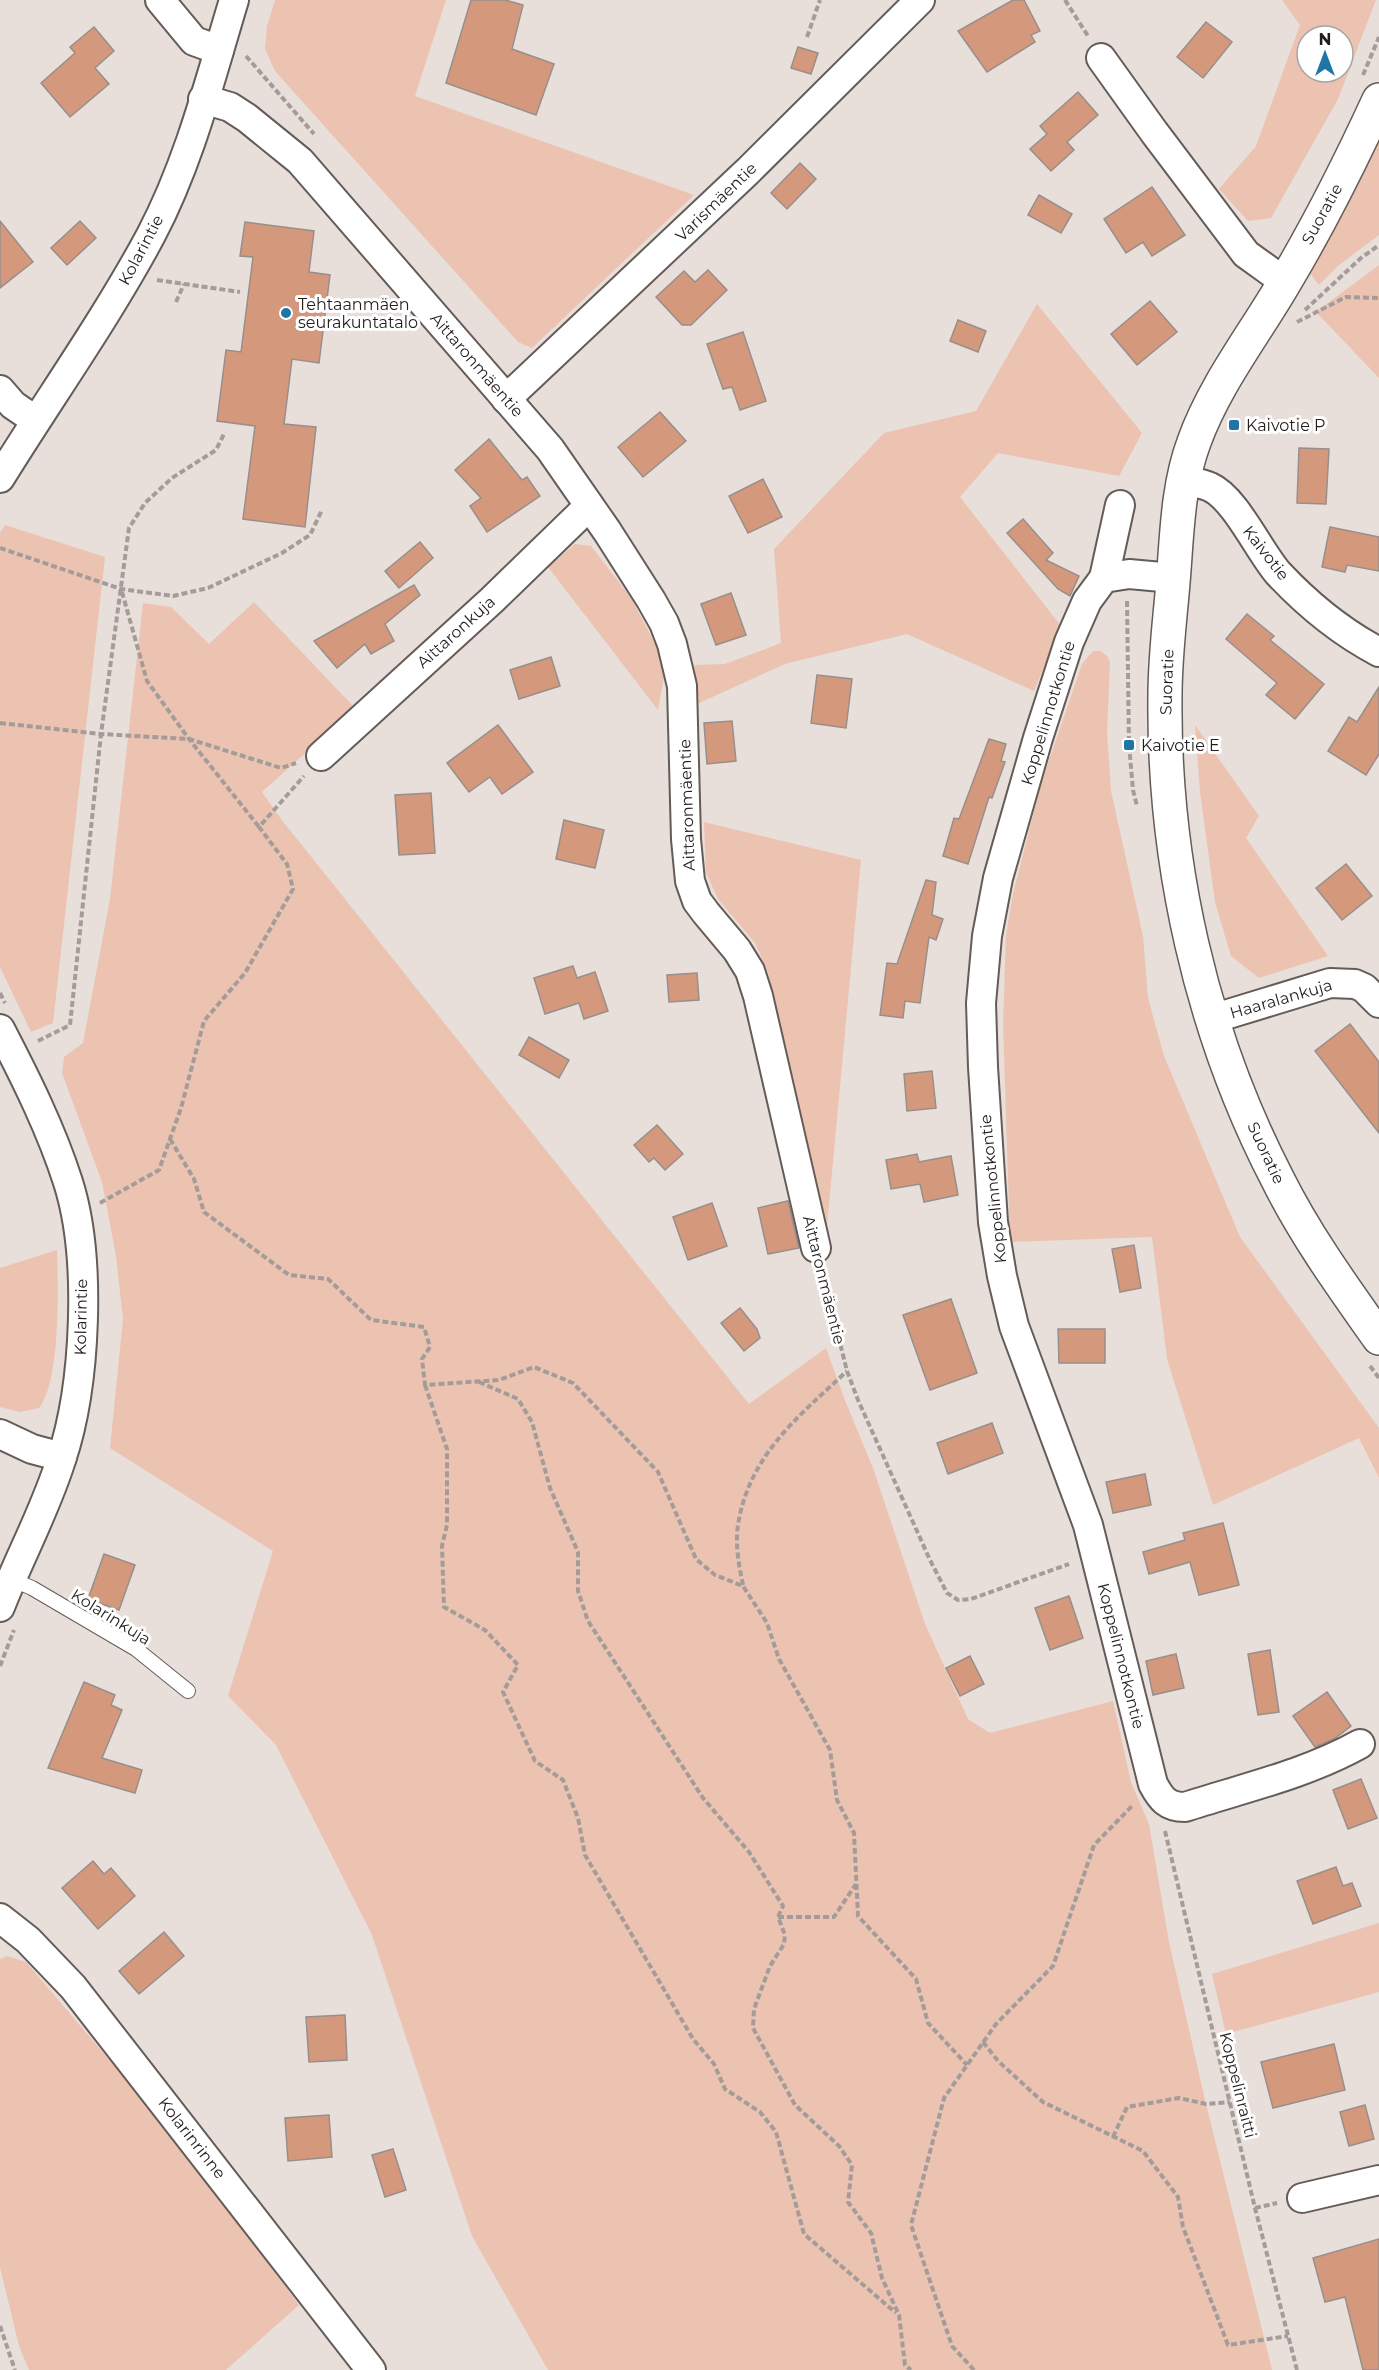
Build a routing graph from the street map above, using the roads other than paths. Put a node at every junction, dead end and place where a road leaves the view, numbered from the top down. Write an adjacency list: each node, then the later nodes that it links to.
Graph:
1 (160, 0): 4 (street)
2 (234, 0): 4 (street, Kolarintie)
3 (920, 0): 10 (street, Varismäentie)
4 (219, 50): 6 (street, Kolarintie)
5 (1101, 58): 8 (street)
6 (203, 99): 10 (street, Aittaronmäentie); 11 (street, Kolarintie)
7 (1379, 100): 8 (street, Suoratie)
8 (1285, 282): 13 (street, Suoratie)
9 (0, 390): 11 (street)
10 (506, 399): 15 (street, Aittaronmäentie)
11 (35, 420): 12 (street, Kolarintie)
12 (0, 478)
13 (1183, 480): 17 (street, Suoratie); 18 (street, Kaivotie)
14 (1120, 505): 16 (street)
15 (589, 506): 19 (street, Aittaronkuja); 23 (street, Aittaronmäentie)
16 (1104, 578): 17 (street); 30 (street, Koppelinnotkontie)
17 (1173, 578): 21 (street, Suoratie)
18 (1379, 652)
19 (321, 756)
20 (1379, 1003): 21 (street, Haaralankuja)
21 (1212, 1019): 24 (street, Suoratie)
22 (0, 1029): 26 (street, Kolarintie)
23 (816, 1248)
24 (1379, 1338)
25 (0, 1434): 26 (street)
26 (62, 1457): 27 (street, Kolarintie)
27 (11, 1579): 28 (street, Kolarintie); 29 (lane, Kolarinkuja)
28 (0, 1607)
29 (188, 1691)
30 (1360, 1744)
31 (0, 1918): 34 (street, Kolarinrinne)
32 (1379, 2180): 33 (street)
33 (1302, 2198)
34 (372, 2370)

